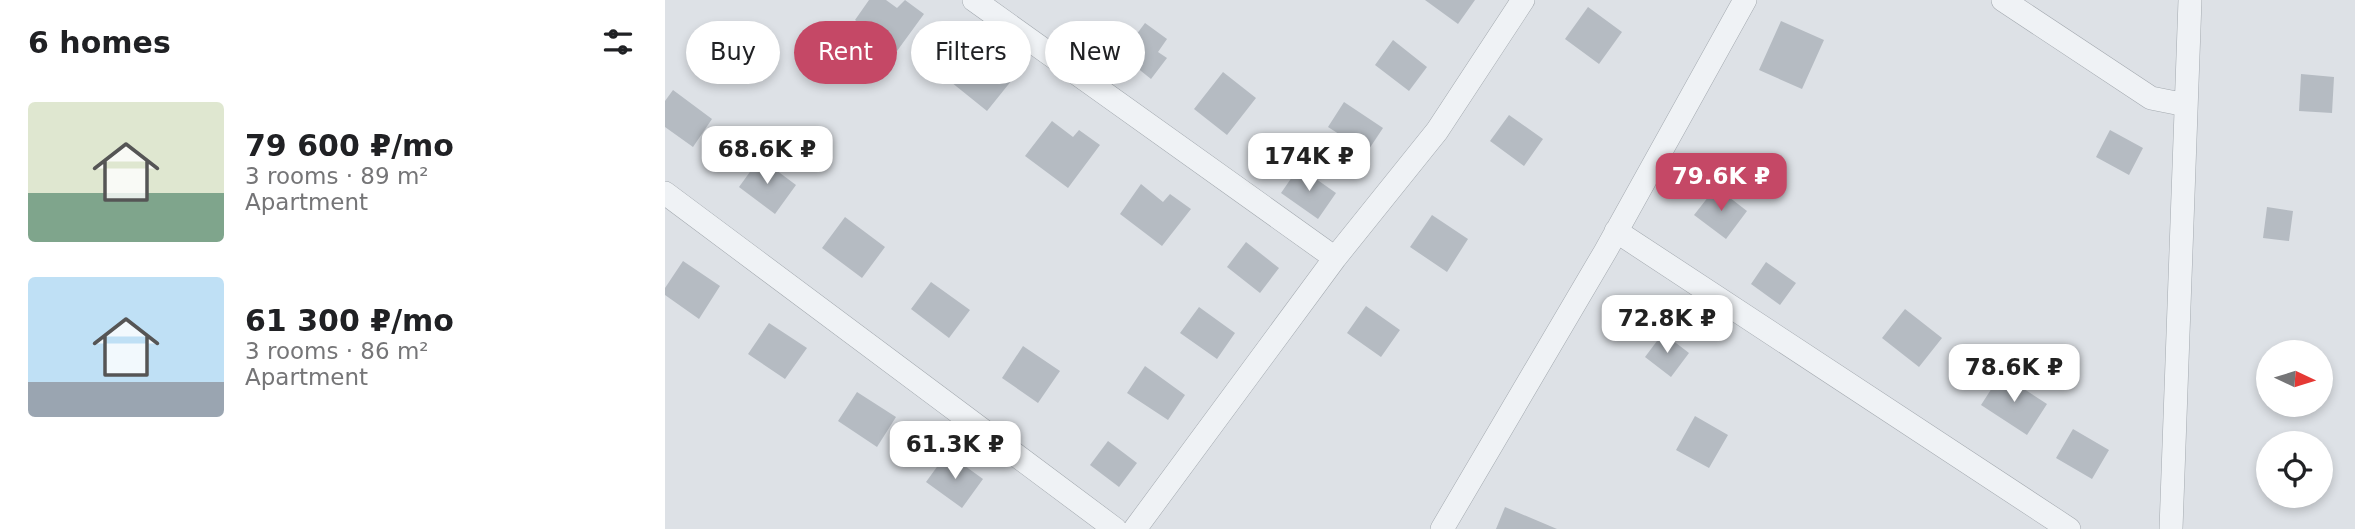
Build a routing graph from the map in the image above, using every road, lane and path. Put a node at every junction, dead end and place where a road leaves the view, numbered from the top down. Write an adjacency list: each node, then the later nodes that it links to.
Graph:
1 (974, 0): 9 (street)
2 (1523, 0): 9 (street)
3 (1745, 0): 8 (street)
4 (2003, 0): 6 (street)
5 (2190, 0): 6 (street)
6 (2186, 104): 14 (street)
7 (665, 192): 10 (street)
8 (1616, 231): 12 (street); 13 (street)
9 (1335, 258): 11 (street)
10 (1115, 529)
11 (1135, 529)
12 (1442, 529)
13 (2069, 529)
14 (2171, 529)

